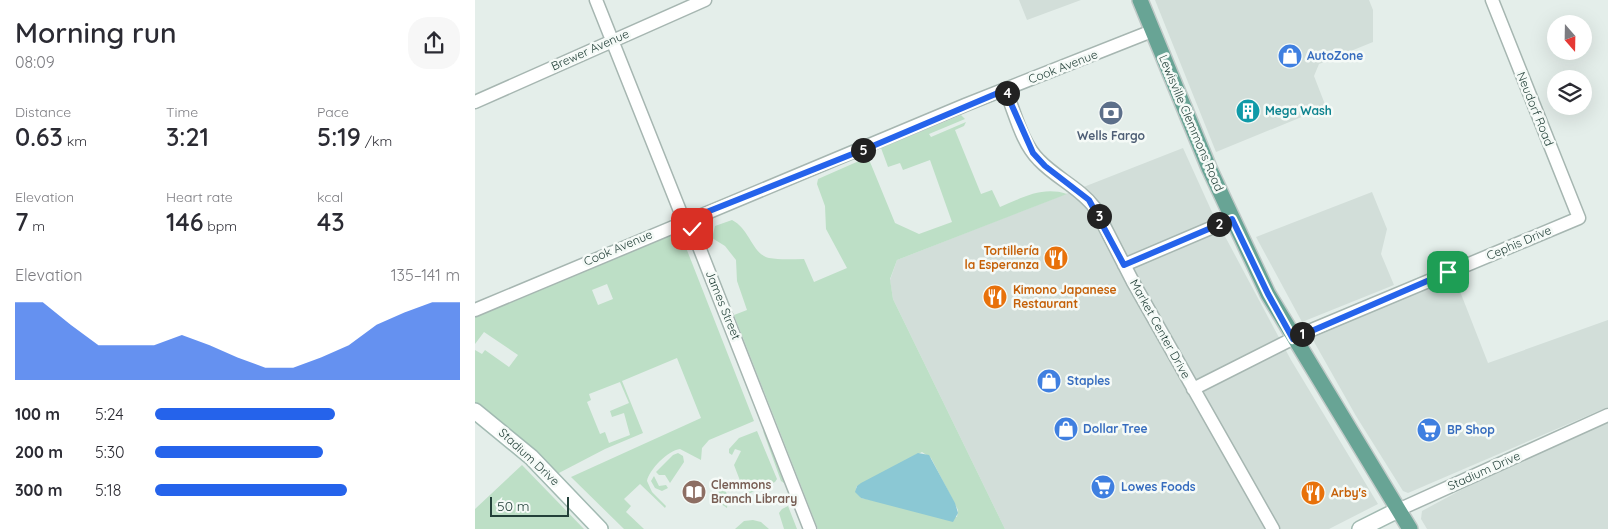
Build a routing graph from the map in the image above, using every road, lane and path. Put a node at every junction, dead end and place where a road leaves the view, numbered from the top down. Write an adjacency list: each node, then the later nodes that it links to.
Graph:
1 (596, 0): 6 (street, James Street)
2 (705, 0): 6 (street, Brewer Avenue)
3 (1140, 0): 5 (main road, Lewisville Clemmons Road)
4 (1492, 0): 9 (street, Neudorf Road)
5 (1152, 31): 7 (street, Cook Avenue); 10 (main road, Lewisville Clemmons Road)
6 (613, 40): 8 (street, Brewer Avenue); 11 (street, James Street)
7 (1005, 90): 11 (street, Cook Avenue); 12 (street, Market Center Drive)
8 (475, 102)
9 (1579, 218): 14 (street, Cephis Drive)
10 (1232, 219): 12 (street); 14 (main road, Lewisville Clemmons Road)
11 (684, 221): 13 (street, Cook Avenue); 20 (street, James Street)
12 (1124, 265): 15 (street, Market Center Drive)
13 (475, 310)
14 (1293, 339): 15 (street, Cephis Drive); 18 (main road, Lewisville Clemmons Road)
15 (1193, 389): 21 (street, Market Center Drive)
16 (475, 411): 19 (street, Stadium Drive)
17 (1608, 415): 18 (street, Stadium Drive)
18 (1398, 510): 22 (street, Stadium Drive); 23 (main road, Lewisville Clemmons Road)
19 (600, 529)
20 (810, 529)
21 (1273, 529)
22 (1359, 529)
23 (1410, 529)

